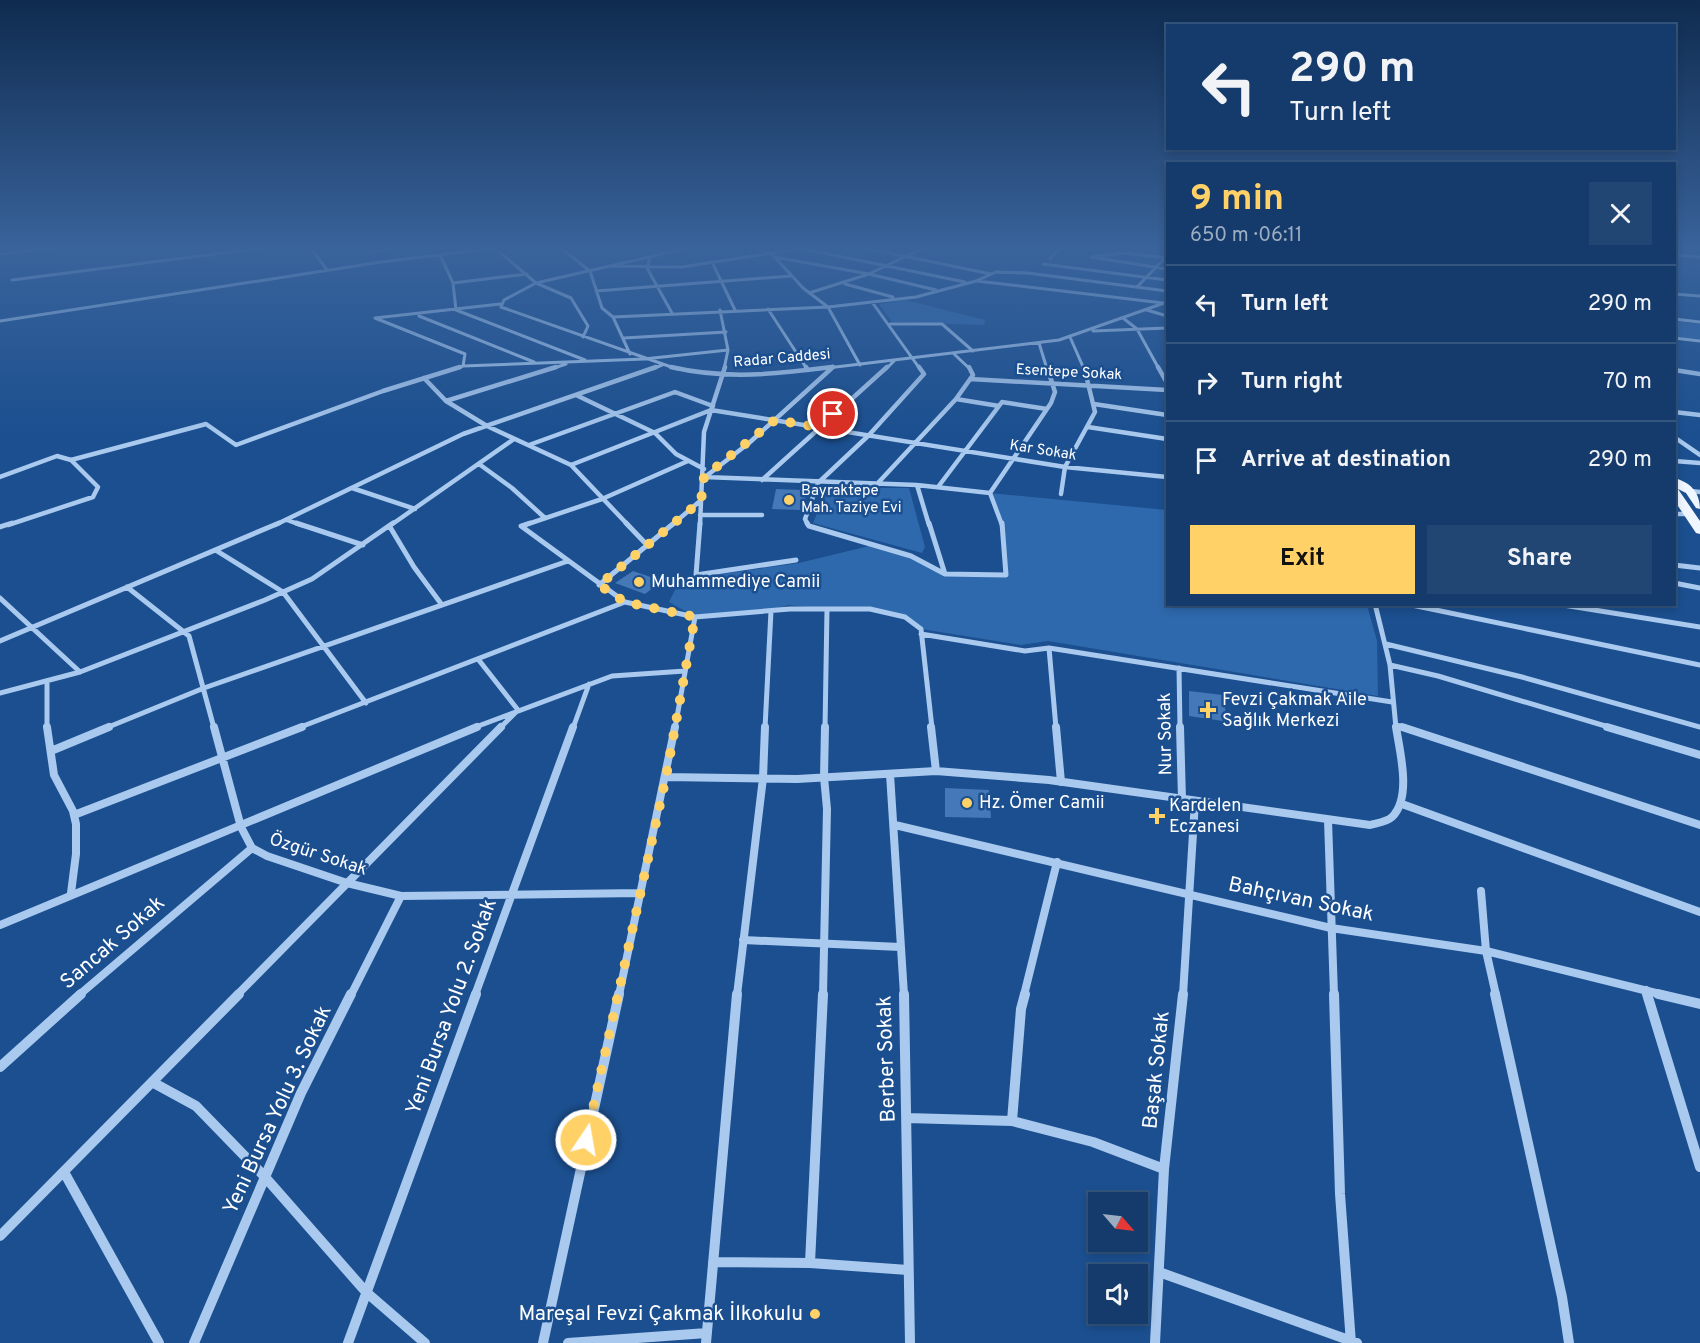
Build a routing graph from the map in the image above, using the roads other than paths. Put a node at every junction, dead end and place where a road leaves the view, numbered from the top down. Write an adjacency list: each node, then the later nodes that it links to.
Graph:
1 (720, 310): 26 (street)
2 (66, 311): 20 (street)
3 (449, 311): 15 (street)
4 (458, 311): 40 (street)
5 (509, 311): 27 (street, Radar Caddesi)
6 (579, 311): 27 (street)
7 (605, 311): 17 (street)
8 (709, 311): 14 (street)
9 (769, 311): 49 (street)
10 (830, 311): 46 (street)
11 (879, 311): 22 (street)
12 (1144, 311): 18 (street, Radar Caddesi)
13 (1148, 311): 16 (street)
14 (672, 313): 17 (street)
15 (415, 314): 42 (street); 47 (street)
16 (1166, 316)
17 (613, 317): 29 (street)
18 (1123, 318): 24 (street); 25 (street, Radar Caddesi)
19 (1676, 319): 21 (street)
20 (0, 321)
21 (1700, 322)
22 (890, 324): 34 (street); 38 (street)
23 (1166, 328): 24 (street)
24 (1137, 329): 25 (street); 43 (street)
25 (1087, 331): 28 (street, Radar Caddesi)
26 (726, 332): 29 (street); 33 (street)
27 (582, 337): 36 (street, Radar Caddesi)
28 (1070, 337): 32 (street, Radar Caddesi); 57 (street)
29 (624, 338): 36 (street)
30 (1676, 338): 31 (street)
31 (1700, 341)
32 (1039, 344): 34 (street, Radar Caddesi); 56 (street)
33 (728, 350): 37 (street); 52 (street)
34 (973, 351): 35 (street, Radar Caddesi)
35 (953, 353): 38 (street, Radar Caddesi); 54 (street)
36 (630, 354): 37 (street, Radar Caddesi)
37 (644, 359): 40 (street); 45 (street, Radar Caddesi)
38 (913, 359): 39 (street, Radar Caddesi); 75 (street)
39 (895, 360): 46 (street, Radar Caddesi); 72 (street)
40 (589, 361): 41 (street)
41 (575, 362): 42 (street); 61 (street)
42 (537, 363): 47 (street)
43 (1157, 363): 44 (street); 55 (street)
44 (1166, 363)
45 (662, 365): 52 (street, Radar Caddesi); 59 (street)
46 (860, 365): 48 (street, Radar Caddesi)
47 (463, 366): 53 (street)
48 (833, 367): 49 (street, Radar Caddesi); 70 (street)
49 (808, 370): 52 (street, Radar Caddesi)
50 (1676, 370): 51 (street)
51 (1700, 374)
52 (723, 376): 64 (street)
53 (424, 378): 61 (street); 84 (street)
54 (970, 379): 56 (street, Esentepe Sokak); 60 (street)
55 (1166, 381)
56 (1052, 385): 57 (street, Esentepe Sokak); 65 (street)
57 (1090, 386): 58 (street, Esentepe Sokak); 62 (street)
58 (1166, 390)
59 (576, 395): 67 (street); 71 (street)
60 (956, 399): 63 (street); 79 (street)
61 (446, 401): 71 (street)
62 (1094, 404): 68 (street); 73 (street)
63 (999, 406): 65 (street); 81 (street)
64 (712, 408): 67 (street, Kar Sokak); 70 (street, Kar Sokak); 74 (street); 91 (street)
65 (1047, 409): 83 (street)
66 (1676, 412): 69 (street)
67 (616, 414): 74 (street); 80 (street, Kar Sokak)
68 (1166, 415)
69 (1700, 415)
70 (775, 420): 72 (street, Kar Sokak); 93 (street)
71 (487, 426): 77 (street); 100 (street)
72 (818, 427): 75 (street, Kar Sokak); 95 (street)
73 (1088, 427): 78 (street); 90 (street)
74 (655, 433): 85 (street); 89 (street)
75 (869, 435): 79 (street, Kar Sokak); 96 (street)
76 (1676, 437): 82 (street)
77 (514, 439): 80 (street); 88 (street)
78 (1166, 439)
79 (916, 442): 81 (street, Kar Sokak); 97 (street)
80 (529, 445): 89 (street)
81 (964, 450): 83 (street, Kar Sokak); 99 (street)
82 (1700, 455)
83 (1014, 458): 90 (street, Kar Sokak); 101 (street)
84 (71, 460): 92 (street); 113 (street)
85 (688, 461): 91 (street); 104 (street)
86 (1676, 461): 87 (street)
87 (1700, 463)
88 (479, 464): 106 (street); 111 (street)
89 (571, 465): 104 (street)
90 (1065, 467): 94 (street, Kar Sokak); 103 (street)
91 (704, 469): 93 (street)
92 (0, 477)
93 (704, 477): 95 (street); 105 (street)
94 (1166, 477)
95 (762, 480): 96 (street)
96 (818, 483): 97 (street); 123 (street)
97 (877, 484): 98 (street)
98 (917, 485): 99 (street); 123 (street)
99 (938, 487): 101 (street)
100 (352, 488): 106 (street); 112 (street)
101 (990, 493): 123 (street)
102 (1683, 493): 107 (main road)
103 (1061, 494)
104 (602, 498): 111 (street); 117 (street)
105 (701, 501): 108 (street); 117 (street)
106 (415, 509): 114 (street)
107 (1696, 509): 109 (street); 115 (main road)
108 (700, 514): 110 (street); 119 (street)
109 (1676, 514)
110 (762, 515)
111 (544, 518): 120 (street)
112 (286, 520): 116 (street); 118 (street)
113 (0, 527)
114 (390, 527): 116 (street); 131 (street)
115 (1700, 530)
116 (363, 545): 128 (street)
117 (648, 546): 125 (street)
118 (217, 551): 126 (street); 128 (street)
119 (796, 560)
120 (568, 561): 125 (street); 131 (street)
121 (1676, 565): 122 (street)
122 (1700, 568)
123 (945, 574)
124 (1676, 583): 127 (street)
125 (599, 585): 130 (street)
126 (128, 588): 138 (street); 140 (street)
127 (1700, 588)
128 (283, 592): 140 (street); 144 (street)
129 (0, 598): 138 (street)
130 (625, 602): 137 (street); 146 (street)
131 (442, 605): 144 (street)
132 (1376, 606): 143 (street)
133 (1417, 606): 148 (street)
134 (1569, 606): 139 (street)
135 (827, 609): 136 (street); 141 (street); 167 (street)
136 (771, 611): 137 (street); 168 (street)
137 (695, 617): 150 (street)
138 (32, 627): 142 (street); 151 (street)
139 (1700, 627)
140 (184, 630): 151 (street); 154 (street, Özgür Sokak)
141 (921, 634): 145 (street); 164 (street)
142 (0, 641)
143 (1386, 644): 147 (street); 160 (street)
144 (326, 645): 154 (street); 157 (street)
145 (1049, 648): 149 (street); 169 (street)
146 (478, 659): 157 (street); 158 (street)
147 (1390, 665): 156 (street); 162 (street)
148 (1700, 665)
149 (1179, 668): 156 (street); 170 (street, Nur Sokak)
150 (685, 671): 153 (street); 166 (street)
151 (80, 672): 152 (street)
152 (47, 681): 155 (street); 161 (street)
153 (589, 684): 158 (street); 185 (street, Yeni Bursa Yolu 2. Sokak)
154 (204, 688): 161 (street); 163 (street, Özgür Sokak)
155 (0, 693)
156 (1392, 702): 159 (street)
157 (366, 703): 163 (street)
158 (518, 710): 177 (street); 180 (street)
159 (1396, 724): 172 (street); 176 (street)
160 (1700, 727)
161 (51, 751): 173 (street)
162 (1700, 755)
163 (224, 757): 173 (street); 177 (street, Özgür Sokak)
164 (936, 771): 165 (street); 169 (street)
165 (890, 774): 167 (street); 175 (street, Berber Sokak)
166 (666, 777): 168 (street); 183 (street)
167 (824, 777): 168 (street); 191 (street)
168 (763, 778): 190 (street)
169 (1061, 782): 170 (street)
170 (1182, 799): 171 (street)
171 (1195, 801): 174 (street); 184 (street, Başak Sokak)
172 (1402, 804): 174 (street); 187 (street)
173 (74, 815): 182 (street)
174 (1328, 820): 189 (street)
175 (896, 825): 179 (street, Bahçıvan Sokak); 192 (street, Berber Sokak)
176 (1700, 825)
177 (241, 827): 178 (street, Özgür Sokak); 182 (street)
178 (252, 848): 180 (street, Özgür Sokak); 196 (street, Sancak Sokak)
179 (1057, 862): 184 (street, Bahçıvan Sokak); 199 (street)
180 (347, 883): 186 (street, Özgür Sokak); 197 (street)
181 (1481, 891): 193 (street)
182 (71, 893): 188 (street)
183 (640, 893): 185 (street, Özgür Sokak); 216 (street)
184 (1187, 893): 189 (street, Bahçıvan Sokak); 201 (street, Başak Sokak)
185 (513, 894): 186 (street, Özgür Sokak); 209 (street, Yeni Bursa Yolu 2. Sokak)
186 (401, 896): 203 (street, Yeni Bursa Yolu 3. Sokak)
187 (1700, 912)
188 (0, 925)
189 (1331, 928): 193 (street, Bahçıvan Sokak); 211 (street)
190 (743, 940): 191 (street); 205 (street)
191 (826, 942): 192 (street); 206 (street)
192 (900, 947): 198 (street, Berber Sokak)
193 (1486, 951): 194 (street, Bahçıvan Sokak); 220 (street)
194 (1646, 990): 195 (street, Bahçıvan Sokak); 200 (street)
195 (1700, 1004)
196 (0, 1067)
197 (152, 1082): 202 (street); 203 (street)
198 (907, 1118): 199 (street); 207 (street, Berber Sokak)
199 (1012, 1121): 201 (street)
200 (1700, 1167)
201 (1164, 1169): 208 (street, Başak Sokak)
202 (64, 1172): 204 (street); 212 (street)
203 (265, 1177): 209 (street); 213 (street, Yeni Bursa Yolu 3. Sokak)
204 (0, 1236)
205 (713, 1262): 206 (street); 210 (street)
206 (810, 1263): 207 (street)
207 (908, 1270): 218 (street, Berber Sokak)
208 (1159, 1272): 211 (street); 219 (street, Başak Sokak)
209 (366, 1292): 214 (street, Yeni Bursa Yolu 2. Sokak); 215 (street)
210 (706, 1338): 217 (street)
211 (1353, 1342)
212 (159, 1343)
213 (194, 1343)
214 (348, 1343)
215 (425, 1343)
216 (543, 1343)
217 (568, 1343)
218 (910, 1343)
219 (1155, 1343)
220 (1569, 1343)

